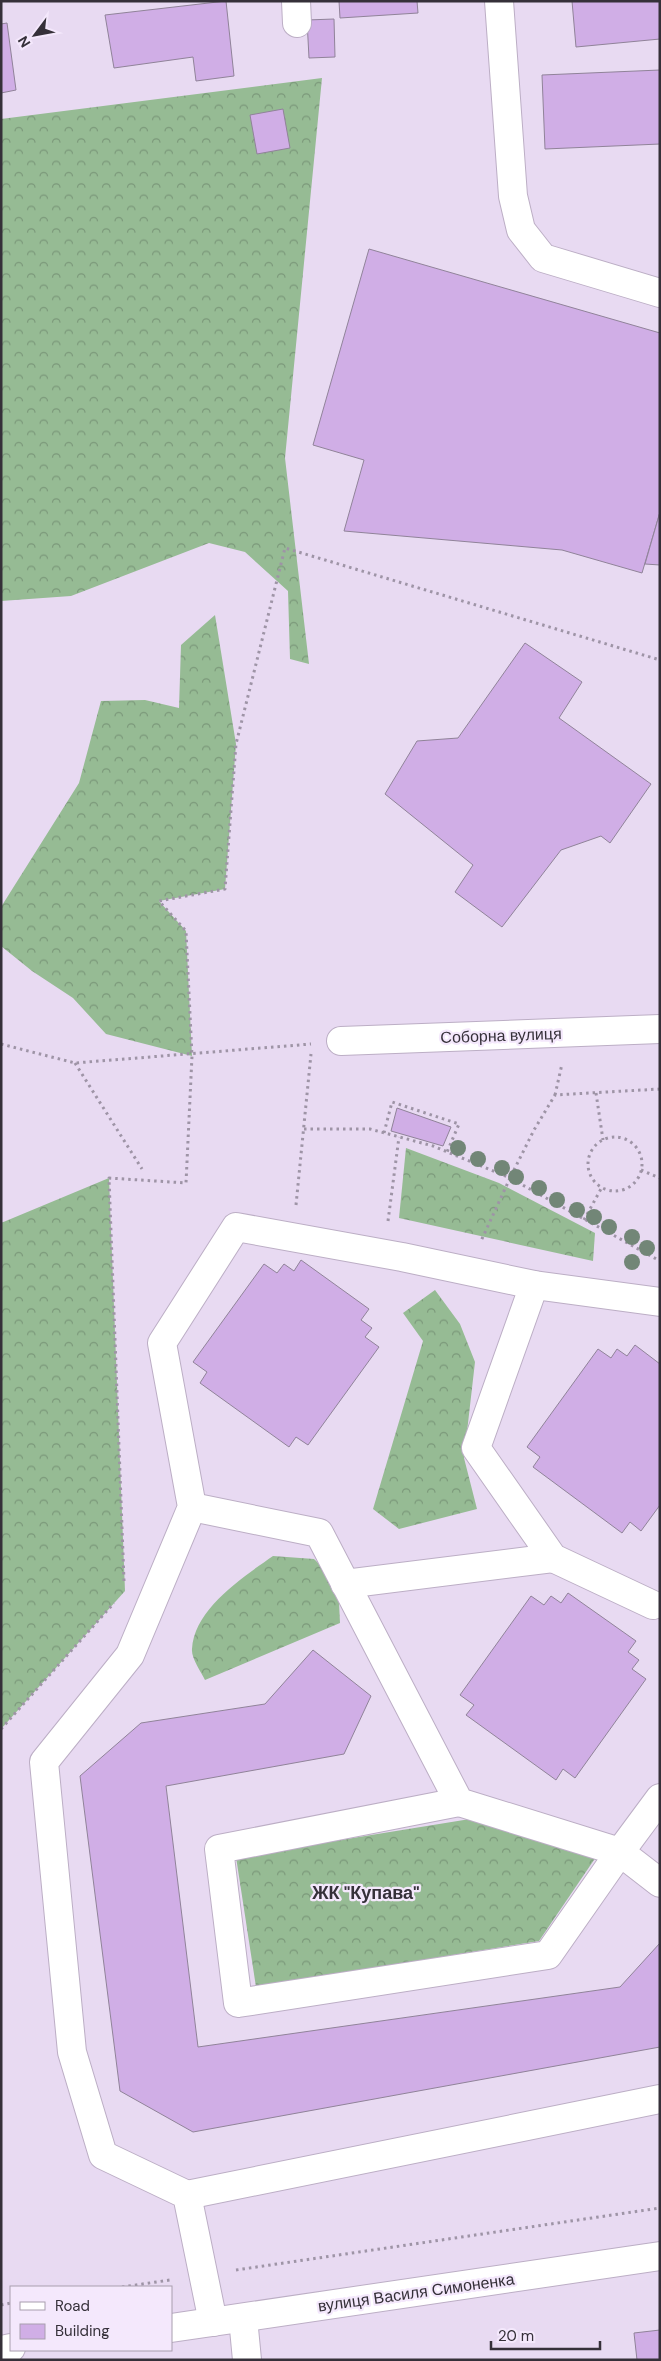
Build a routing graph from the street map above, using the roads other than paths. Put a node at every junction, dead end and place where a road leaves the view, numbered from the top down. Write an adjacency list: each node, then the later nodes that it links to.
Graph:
1 (499, 1): 2 (street)
2 (660, 293)
3 (660, 1028): 4 (street, Соборна вулиця)
4 (341, 1041)
5 (534, 1285): 6 (street); 7 (street); 8 (street)
6 (660, 1302)
7 (192, 1507): 9 (street); 16 (street)
8 (553, 1558): 9 (street); 10 (street)
9 (345, 1584): 12 (street)
10 (657, 1608)
11 (660, 1798): 13 (street)
12 (459, 1802): 13 (street); 13 (street)
13 (620, 1852): 14 (street)
14 (660, 1883)
15 (660, 2099): 16 (street)
16 (187, 2195): 19 (street)
17 (660, 2256): 18 (street, вулиця Василя Симоненка)
18 (243, 2318): 19 (street, вулиця Василя Симоненка); 21 (street)
19 (213, 2322): 20 (street, вулиця Василя Симоненка)
20 (172, 2328)
21 (247, 2360)

